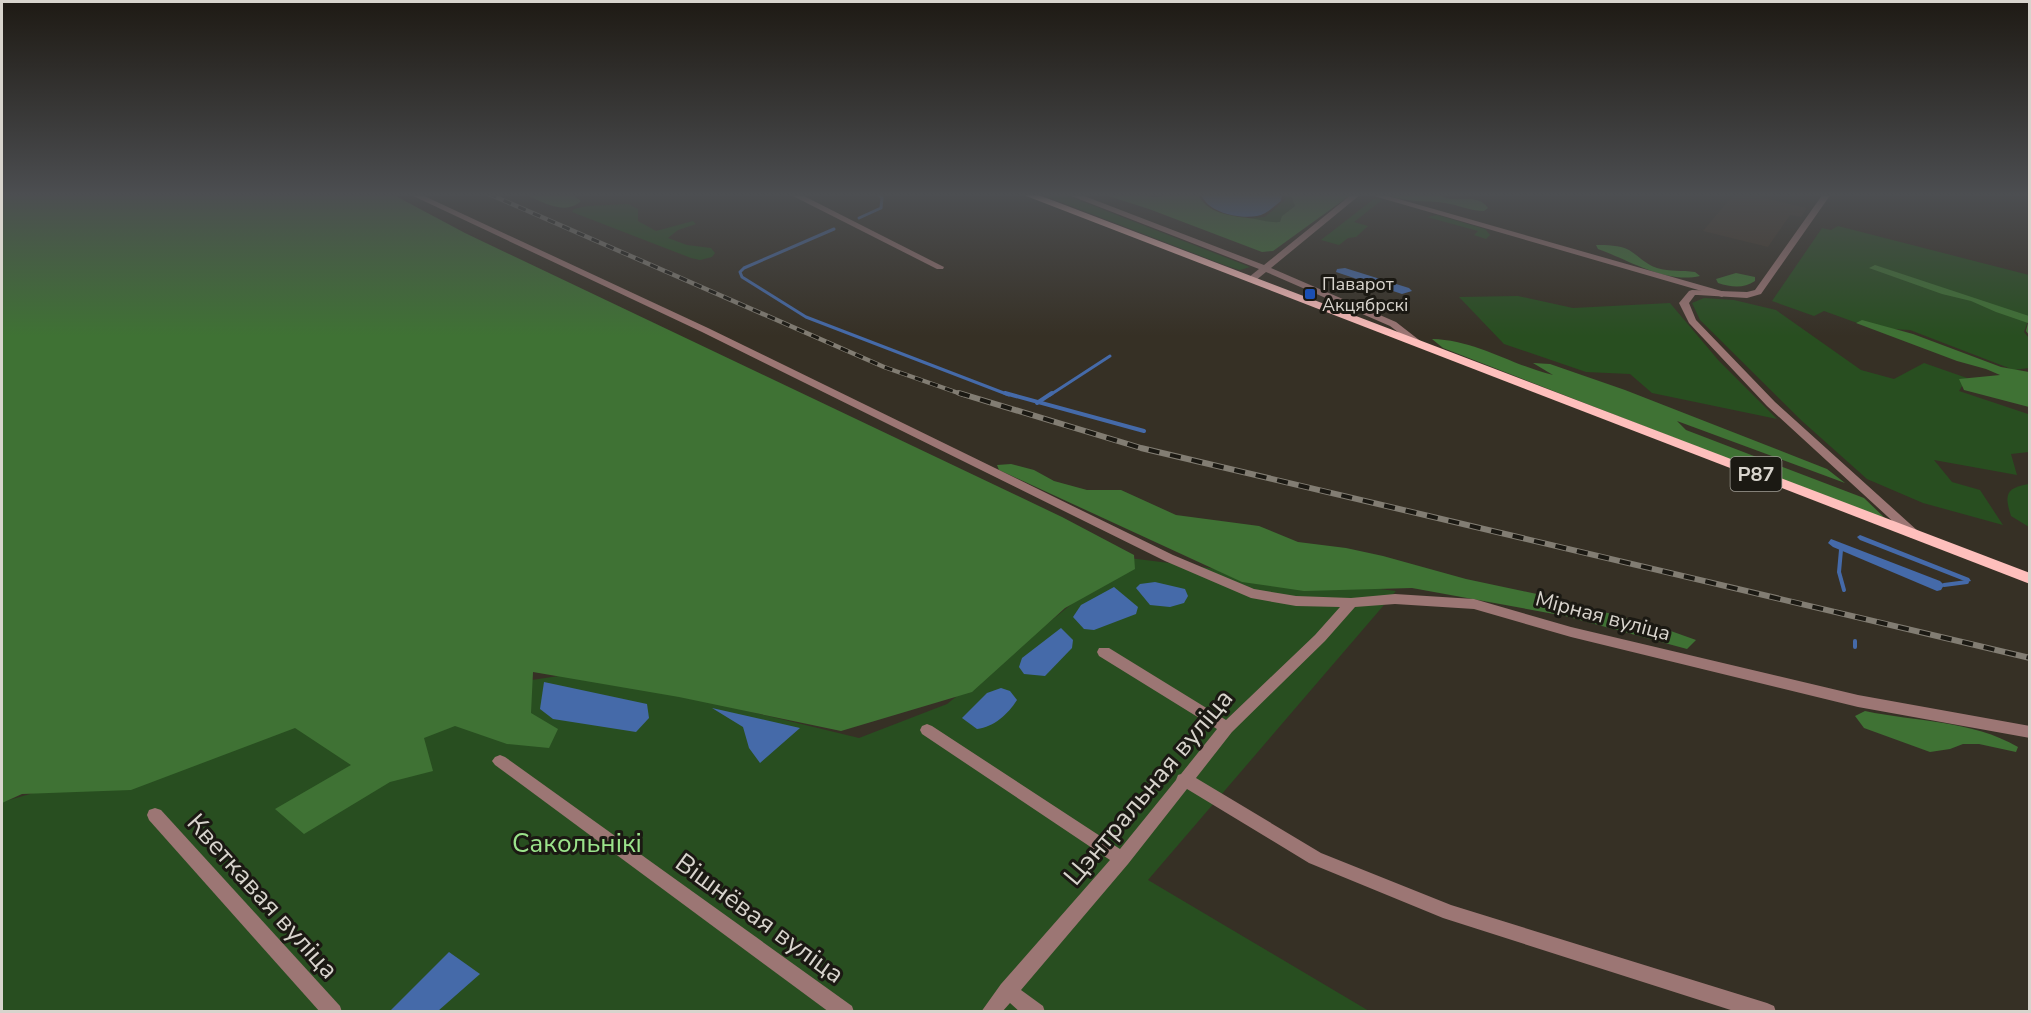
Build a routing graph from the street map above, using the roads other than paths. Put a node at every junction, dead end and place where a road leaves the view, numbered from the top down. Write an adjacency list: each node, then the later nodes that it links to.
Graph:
1 (512, 241): 17 (street, Мірная вуліца)
2 (887, 241): 8 (street)
3 (1150, 241): 10 (main road, Р87)
4 (1193, 241): 9 (street)
5 (1298, 241): 9 (street)
6 (1537, 241): 11 (street)
7 (1794, 241): 13 (street)
8 (940, 267)
9 (1264, 268): 10 (street); 14 (street)
10 (1252, 279): 14 (main road, Р87)
11 (1683, 282): 12 (street); 13 (street)
12 (1692, 293): 13 (street); 15 (street)
13 (1722, 294)
14 (1418, 343): 15 (main road, Р87)
15 (1915, 535): 16 (main road, Р87)
16 (2030, 579)
17 (1352, 603): 19 (street, Цэнтральная вуліца); 21 (street, Мірная вуліца)
18 (1104, 652): 19 (street)
19 (1227, 728): 23 (street, Цэнтральная вуліца)
20 (927, 730): 25 (street)
21 (2030, 732)
22 (500, 761): 28 (street, Вішнёвая вуліца)
23 (1184, 778): 25 (street, Цэнтральная вуліца); 31 (street)
24 (155, 815): 27 (street, Кветкавая вуліца)
25 (1122, 859): 26 (street, Цэнтральная вуліца)
26 (1007, 990): 29 (street, Цэнтральная вуліца); 30 (street)
27 (333, 1011)
28 (845, 1011)
29 (990, 1011)
30 (1036, 1011)
31 (1767, 1011)

